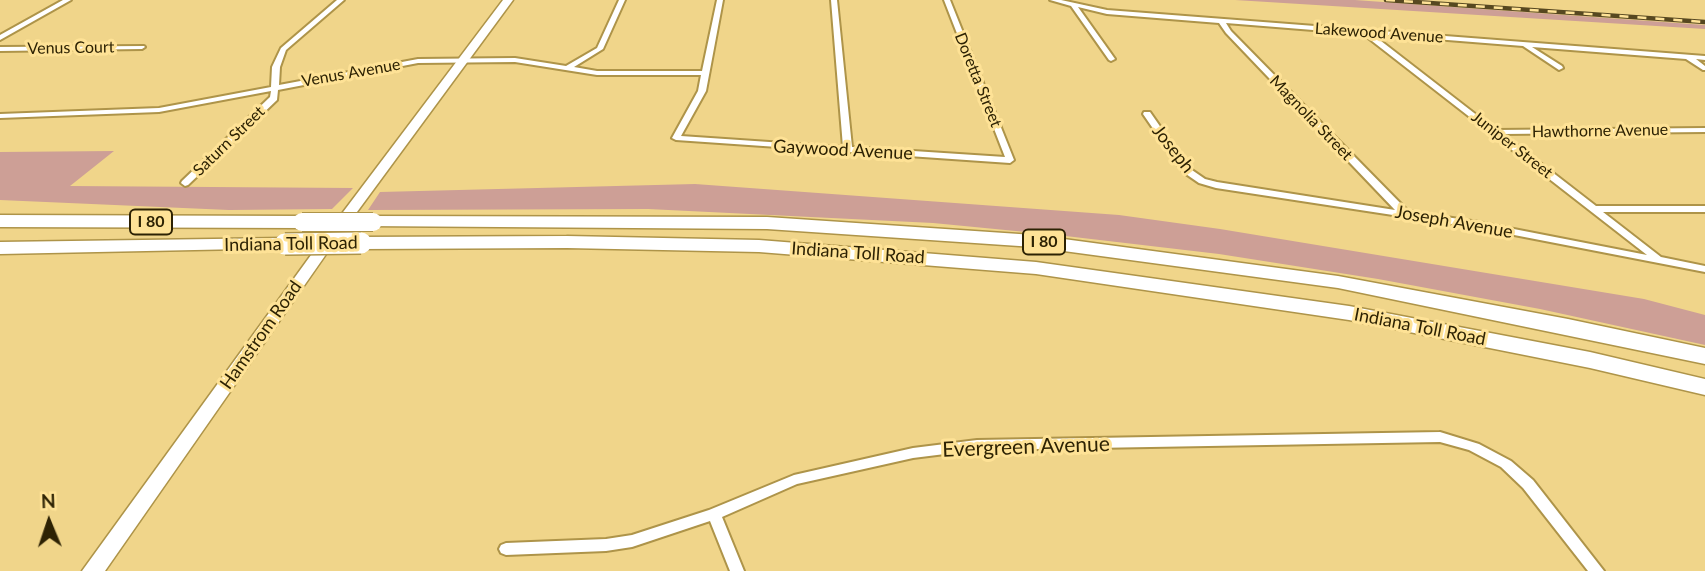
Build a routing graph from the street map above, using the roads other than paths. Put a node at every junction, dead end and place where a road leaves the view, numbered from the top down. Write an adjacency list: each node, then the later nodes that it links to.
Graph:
1 (68, 0): 12 (street)
2 (341, 0): 24 (street, Saturn Street)
3 (508, 0): 19 (street, Hamstrom Road)
4 (622, 0): 20 (street)
5 (720, 0): 23 (street)
6 (834, 0): 29 (street)
7 (947, 0): 30 (street, Doretta Street)
8 (1053, 0): 9 (street, Lakewood Avenue)
9 (1074, 6): 10 (street, Lakewood Avenue); 18 (street)
10 (1221, 20): 11 (street, Lakewood Avenue); 35 (street, Magnolia Street)
11 (1365, 32): 13 (street, Lakewood Avenue); 28 (street, Juniper Street)
12 (0, 38)
13 (1524, 44): 16 (street, Lakewood Avenue); 21 (street)
14 (142, 47): 15 (street, Venus Court)
15 (0, 49)
16 (1688, 57): 17 (street, Lakewood Avenue); 22 (street)
17 (1705, 58)
18 (1111, 59)
19 (464, 61): 20 (street, Venus Avenue); 24 (street, Venus Avenue); 44 (street, Hamstrom Road)
20 (568, 68): 23 (street, Venus Avenue)
21 (1559, 68)
22 (1703, 68)
23 (704, 72): 29 (street, Gaywood Avenue)
24 (277, 87): 26 (street, Venus Avenue); 32 (street, Saturn Street)
25 (1147, 114): 31 (street, Joseph)
26 (0, 116)
27 (1705, 130): 28 (street, Hawthorne Avenue)
28 (1494, 132): 33 (street, Juniper Street)
29 (848, 150): 30 (street, Gaywood Avenue)
30 (1010, 160)
31 (1202, 181): 35 (street, Joseph Avenue)
32 (184, 183)
33 (1595, 209): 34 (street); 38 (street, Juniper Street)
34 (1705, 209)
35 (1404, 213): 38 (street, Joseph Avenue)
36 (0, 221): 40 (highway, Indiana Toll Road / I 80, bridge)
37 (0, 248): 41 (highway, Indiana Toll Road / I 80, bridge)
38 (1658, 259): 39 (street, Joseph Avenue)
39 (1705, 268)
40 (1705, 356)
41 (1705, 387)
42 (714, 513): 43 (street, Evergreen Avenue); 45 (street); 46 (street, Evergreen Avenue)
43 (506, 549)
44 (93, 571)
45 (737, 571)
46 (1597, 571)

